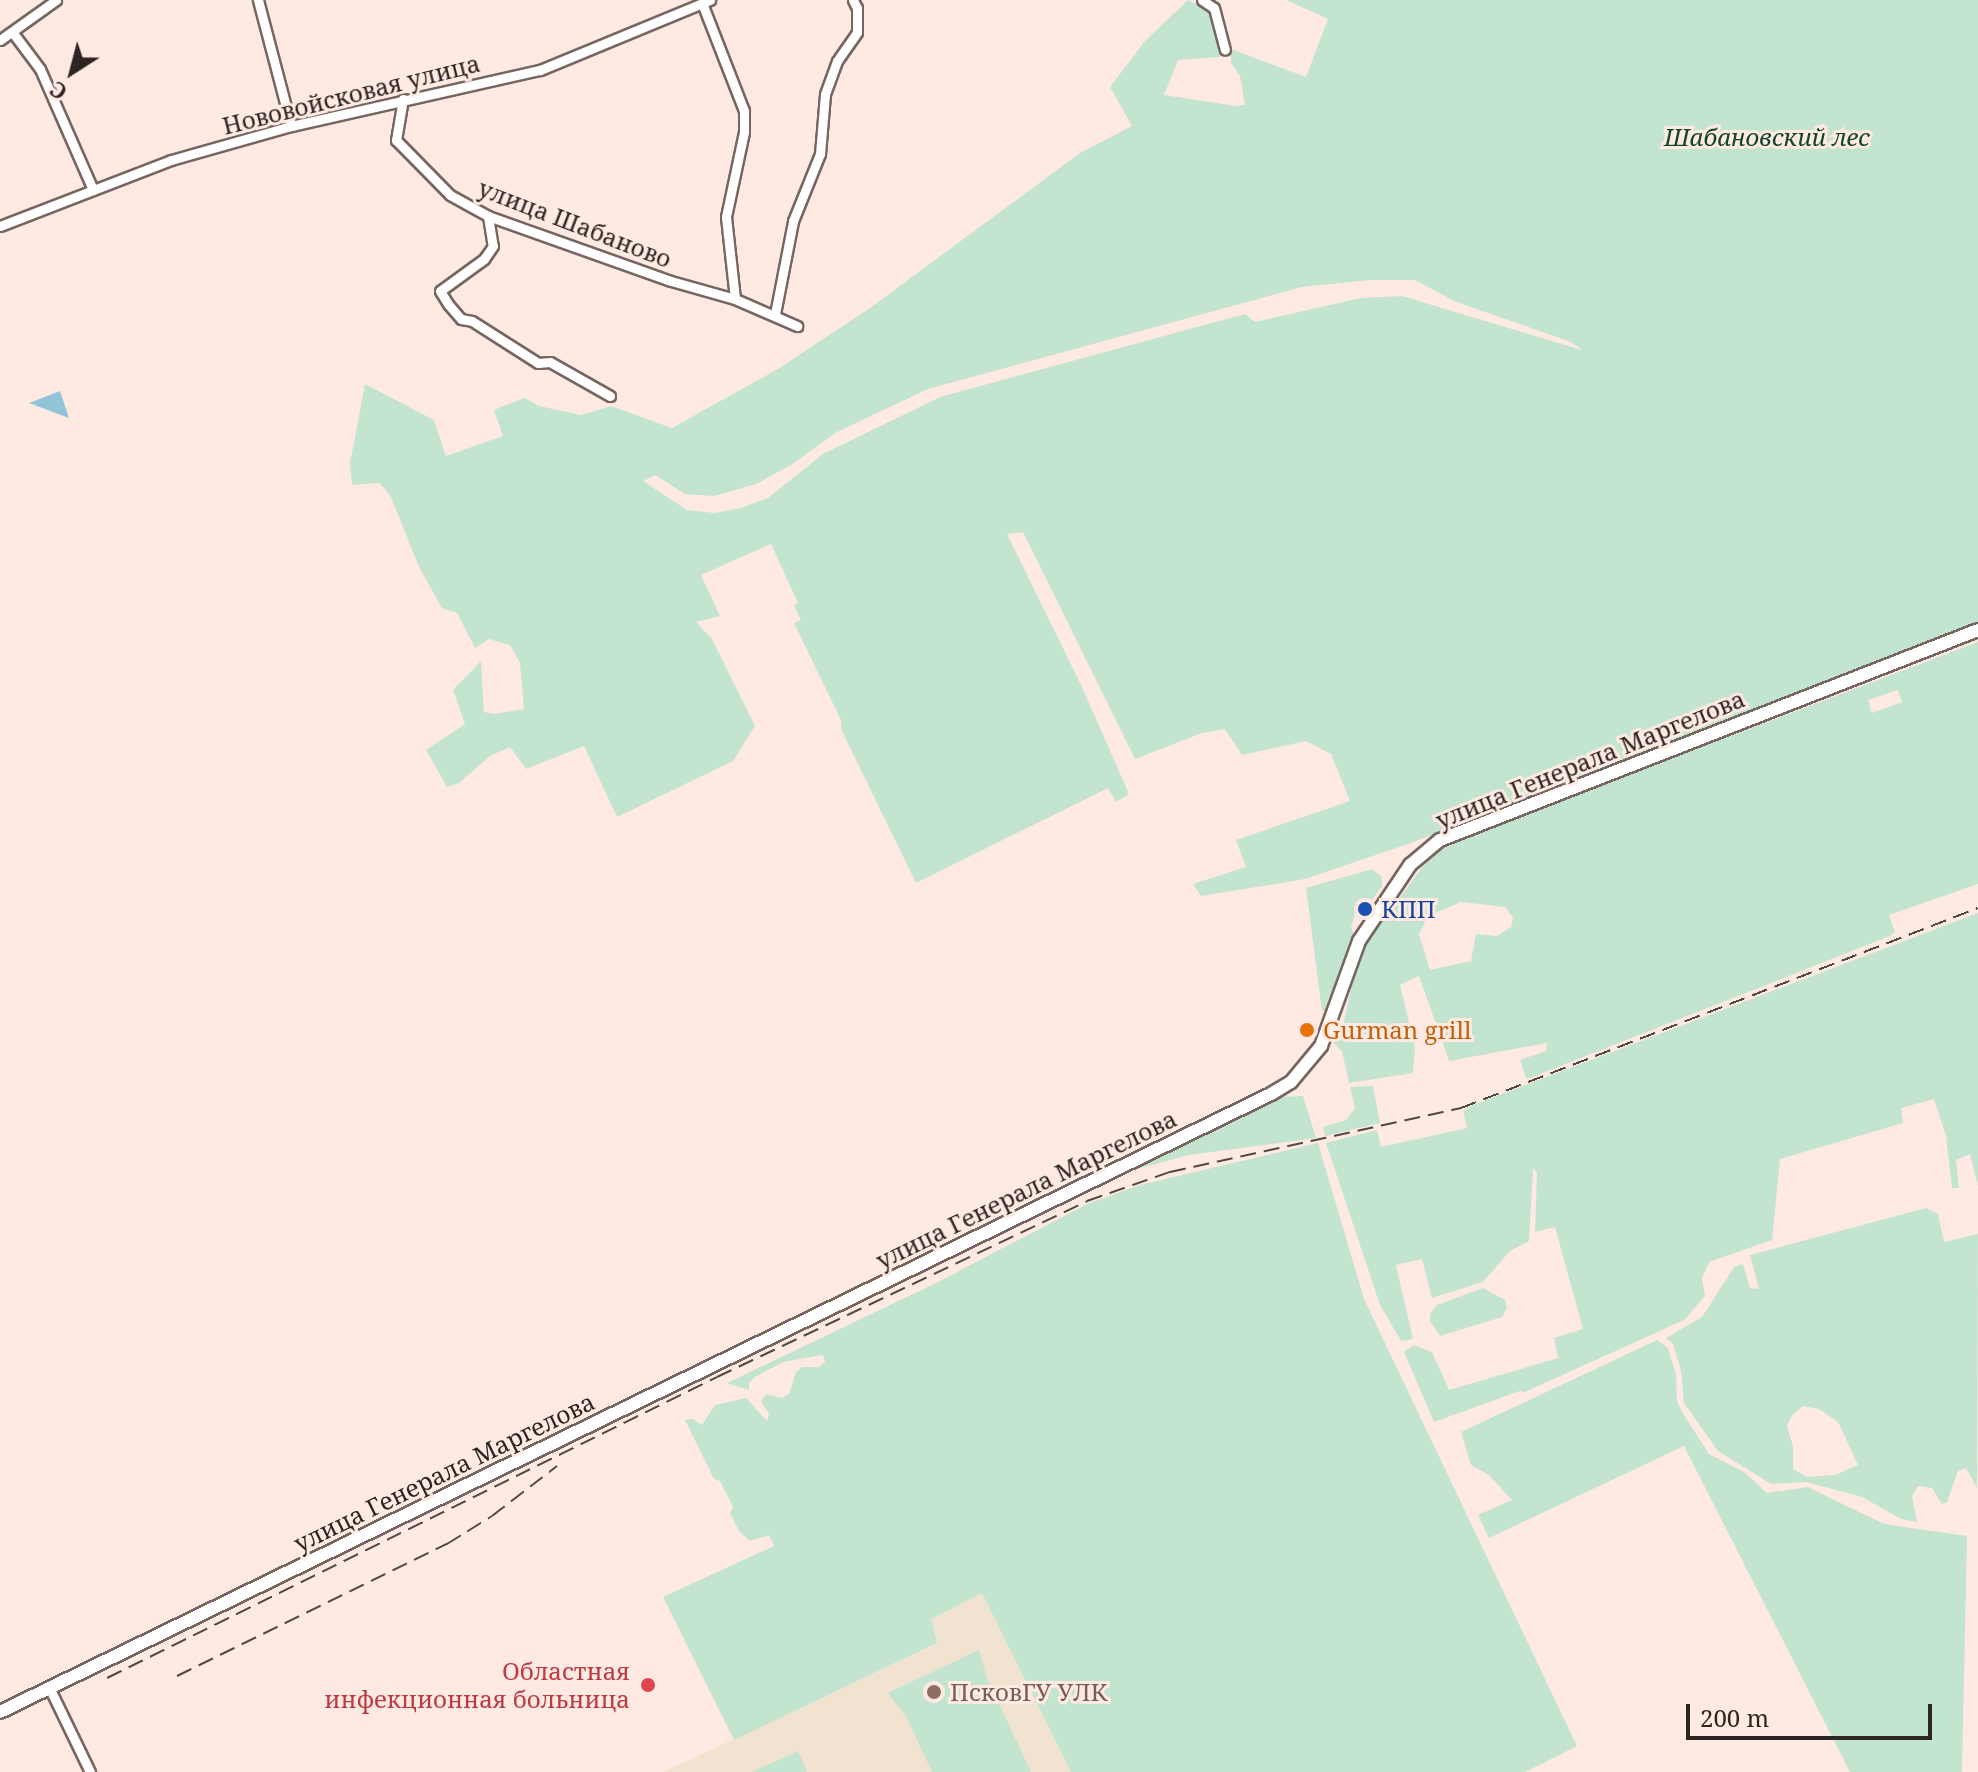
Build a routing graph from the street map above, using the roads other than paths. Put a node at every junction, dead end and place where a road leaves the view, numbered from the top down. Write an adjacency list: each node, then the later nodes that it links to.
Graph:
1 (56, 0): 6 (street)
2 (258, 0): 10 (street)
3 (853, 0): 15 (street)
4 (1202, 0): 8 (street)
5 (706, 2): 9 (street, Нововойсковая улица); 14 (street)
6 (13, 33): 7 (street); 11 (street)
7 (0, 40)
8 (1225, 50)
9 (403, 99): 10 (street, Нововойсковая улица); 12 (street, улица Шабаново)
10 (291, 126): 11 (street, Нововойсковая улица)
11 (93, 190): 13 (street, Нововойсковая улица)
12 (488, 216): 14 (street, улица Шабаново); 17 (street)
13 (0, 226)
14 (735, 299): 15 (street, улица Шабаново)
15 (775, 314): 16 (street, улица Шабаново)
16 (797, 326)
17 (610, 396)
18 (1978, 630): 19 (main road, улица Генерала Маргелова)
19 (49, 1687): 20 (main road, улица Генерала Маргелова); 21 (street)
20 (0, 1712)
21 (90, 1772)

